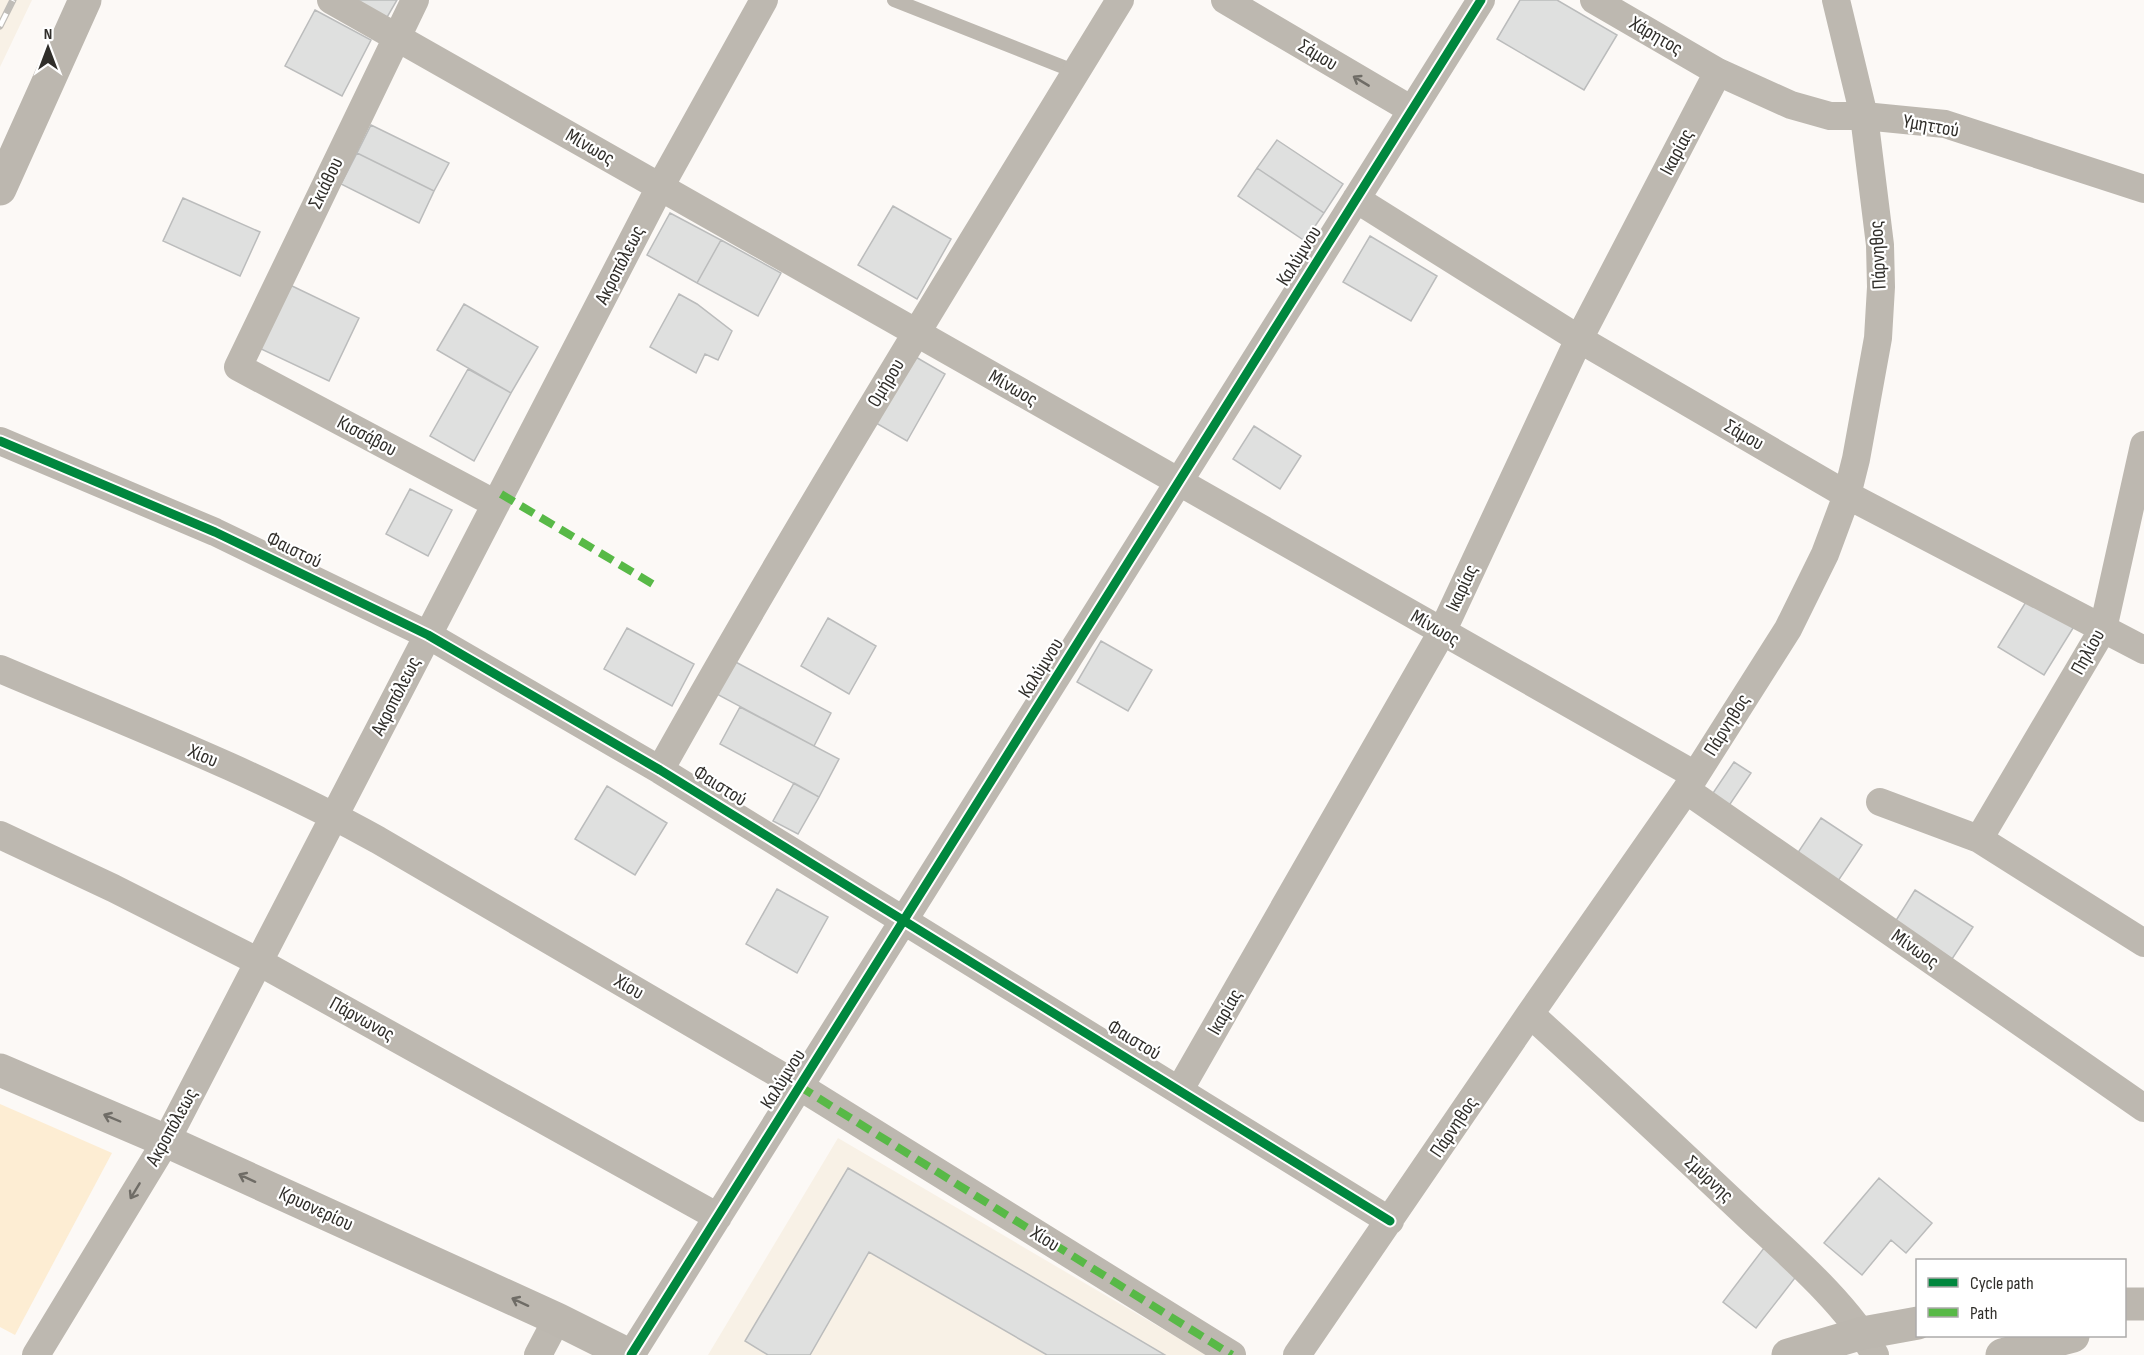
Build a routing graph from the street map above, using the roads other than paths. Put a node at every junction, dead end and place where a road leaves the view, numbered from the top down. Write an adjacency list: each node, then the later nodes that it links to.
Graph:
1 (86, 0): 17 (street)
2 (331, 0): 11 (street, Μίνωος)
3 (415, 0): 11 (street, Σκιάθου)
4 (764, 0): 16 (street, Ακροπόλεως)
5 (894, 0): 12 (lane)
6 (1120, 0): 12 (street, Ομήρου)
7 (1225, 0): 14 (street, Σάμου, one-way to 7)
8 (1481, 0): 14 (street, Καλύμνου)
9 (1594, 0): 13 (street, Χάρητος)
10 (1836, 0): 15 (street, Πάρνηθος)
11 (397, 38): 16 (street, Μίνωος); 22 (street, Σκιάθου)
12 (1076, 72): 20 (street, Ομήρου)
13 (1718, 72): 15 (street, Υμηττού); 21 (street, Ικαρίας)
14 (1412, 110): 19 (street, Καλύμνου)
15 (1864, 116): 18 (street, Υμηττού); 26 (street, Πάρνηθος)
16 (660, 188): 20 (street, Μίνωος); 27 (street, Ακροπόλεως)
17 (0, 189)
18 (2144, 189)
19 (1356, 199): 21 (street, Σάμου); 25 (street, Καλύμνου)
20 (916, 333): 25 (street, Μίνωος); 33 (street, Ομήρου)
21 (1579, 339): 26 (street, Σάμου); 29 (street, Ικαρίας)
22 (238, 367): 27 (street, Κισσάβου)
23 (0, 441): 30 (street, Φαιστού)
24 (2144, 445): 28 (street, Πηλίου)
25 (1178, 482): 29 (street, Μίνωος); 39 (street, Καλύμνου)
26 (1847, 495): 28 (street, Σάμου); 34 (street, Πάρνηθος)
27 (496, 504): 30 (street, Ακροπόλεως)
28 (2103, 629): 31 (street, Σάμου); 38 (street, Πηλίου)
29 (1442, 632): 34 (street, Μίνωος); 45 (street, Ικαρίας)
30 (428, 635): 33 (street, Φαιστού); 36 (street, Ακροπόλεως)
31 (2144, 650)
32 (0, 669): 36 (street, Χίου)
33 (660, 770): 39 (street, Φαιστού)
34 (1690, 783): 42 (street, Πάρνηθος); 46 (street, Μίνωος)
35 (1880, 802): 38 (street)
36 (334, 816): 41 (street, Ακροπόλεως); 44 (street, Χίου)
37 (0, 835): 41 (street, Πάρνωνος)
38 (1979, 839): 40 (street)
39 (903, 921): 44 (street, Καλύμνου); 45 (street, Φαιστού)
40 (2144, 943)
41 (259, 962): 47 (street, Ακροπόλεως); 48 (street, Πάρνωνος)
42 (1530, 1014): 49 (street, Πάρνηθος); 53 (street, Σμύρνης)
43 (0, 1070): 47 (street, Κρυονερίου, one-way to 43)
44 (799, 1086): 48 (street, Καλύμνου); 57 (street, Χίου)
45 (1180, 1089): 49 (street, Φαιστού)
46 (2144, 1108)
47 (166, 1141): 50 (street, Κρυονερίου, one-way to 47); 54 (street, Ακροπόλεως, one-way to 54)
48 (718, 1217): 56 (street, Καλύμνου)
49 (1390, 1221): 58 (street, Πάρνηθος)
50 (557, 1319): 55 (street); 56 (street, Κρυονερίου)
51 (1916, 1323): 53 (street)
52 (2066, 1337): 60 (street)
53 (1869, 1344): 59 (street)
54 (36, 1355)
55 (538, 1355)
56 (630, 1355)
57 (1232, 1355)
58 (1297, 1355)
59 (1788, 1355)
60 (2002, 1355)

